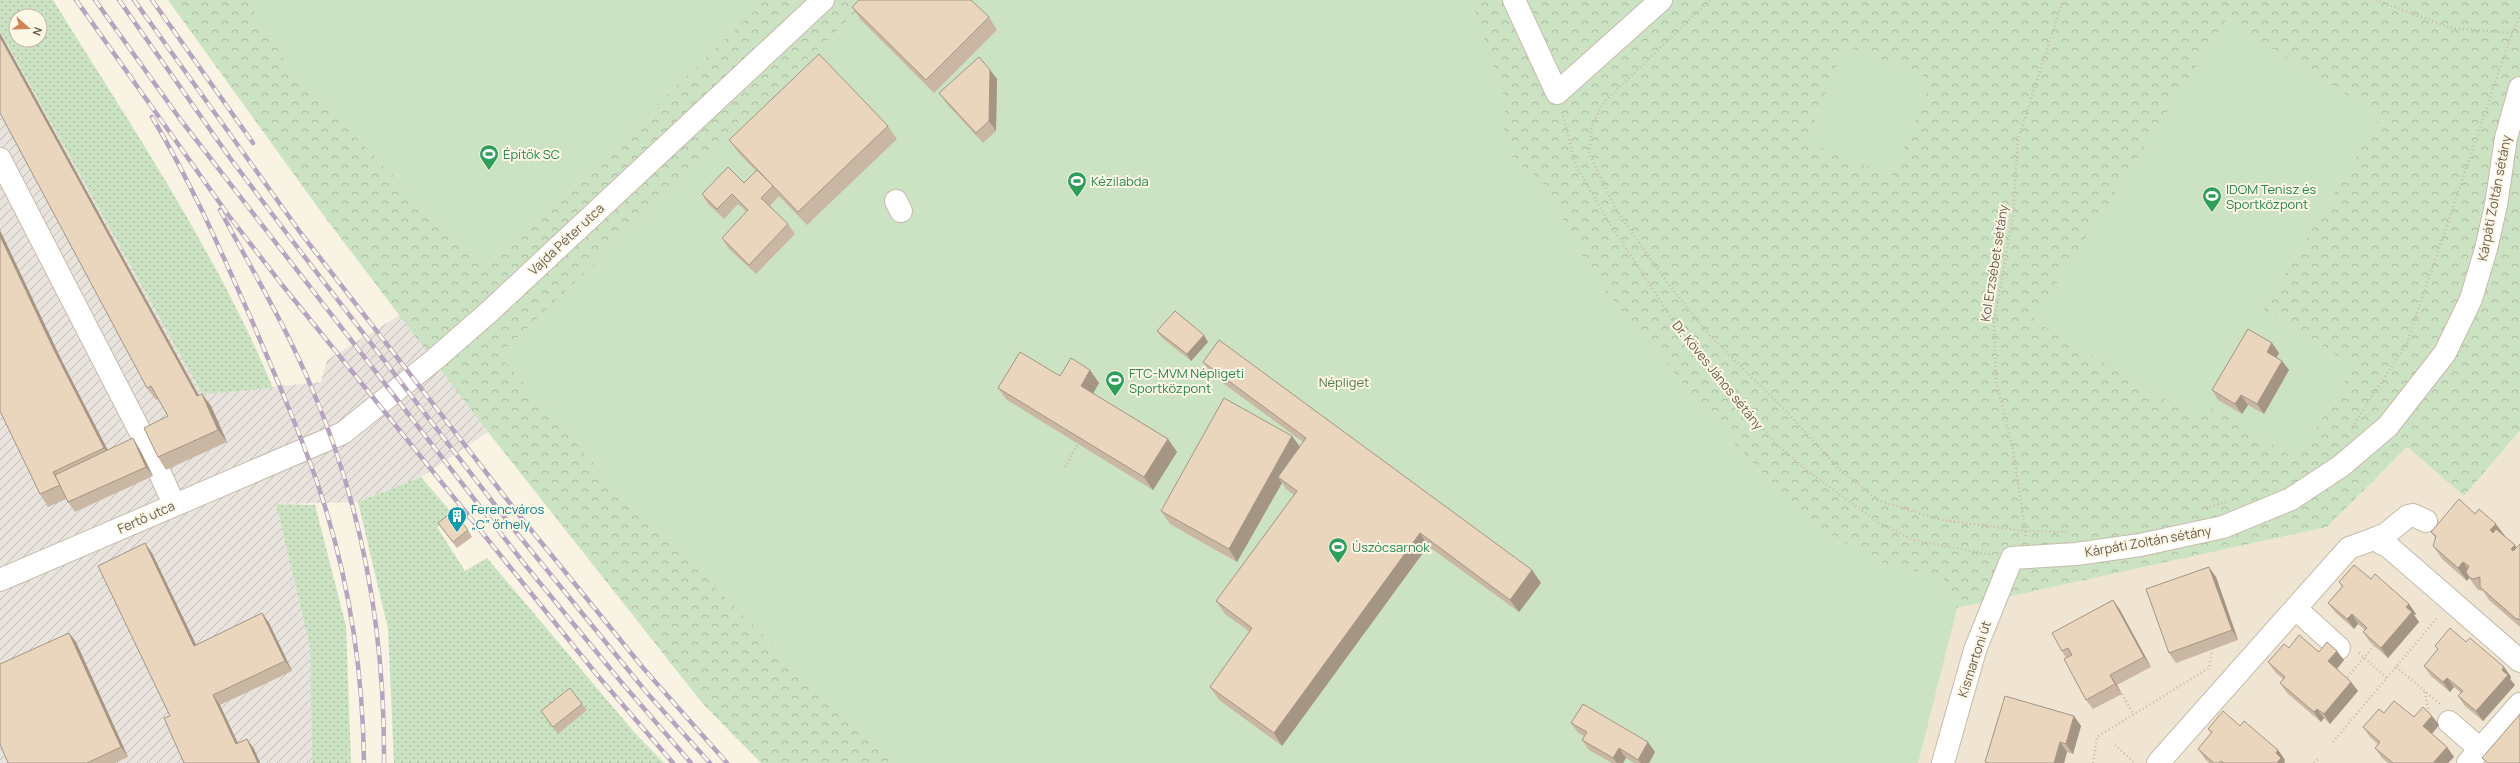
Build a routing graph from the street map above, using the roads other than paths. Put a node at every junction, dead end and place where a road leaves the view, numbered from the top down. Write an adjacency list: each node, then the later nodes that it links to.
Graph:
1 (823, 0): 6 (street, Vajda Péter utca)
2 (1514, 0): 3 (street)
3 (1661, 0)
4 (2520, 88): 10 (street, Kárpáti Zoltán sétány)
5 (0, 159): 7 (street)
6 (293, 455): 7 (street, Fertő utca)
7 (174, 504): 11 (street, Fertő utca)
8 (2426, 520): 9 (street)
9 (2374, 539): 12 (street); 14 (street)
10 (2019, 558): 19 (street, Kismartoni út)
11 (0, 580)
12 (2296, 610): 13 (street); 18 (street)
13 (2339, 648)
14 (2520, 661)
15 (2520, 704): 17 (street)
16 (2440, 720): 17 (street)
17 (2474, 756)
18 (2163, 761)
19 (1943, 763)

